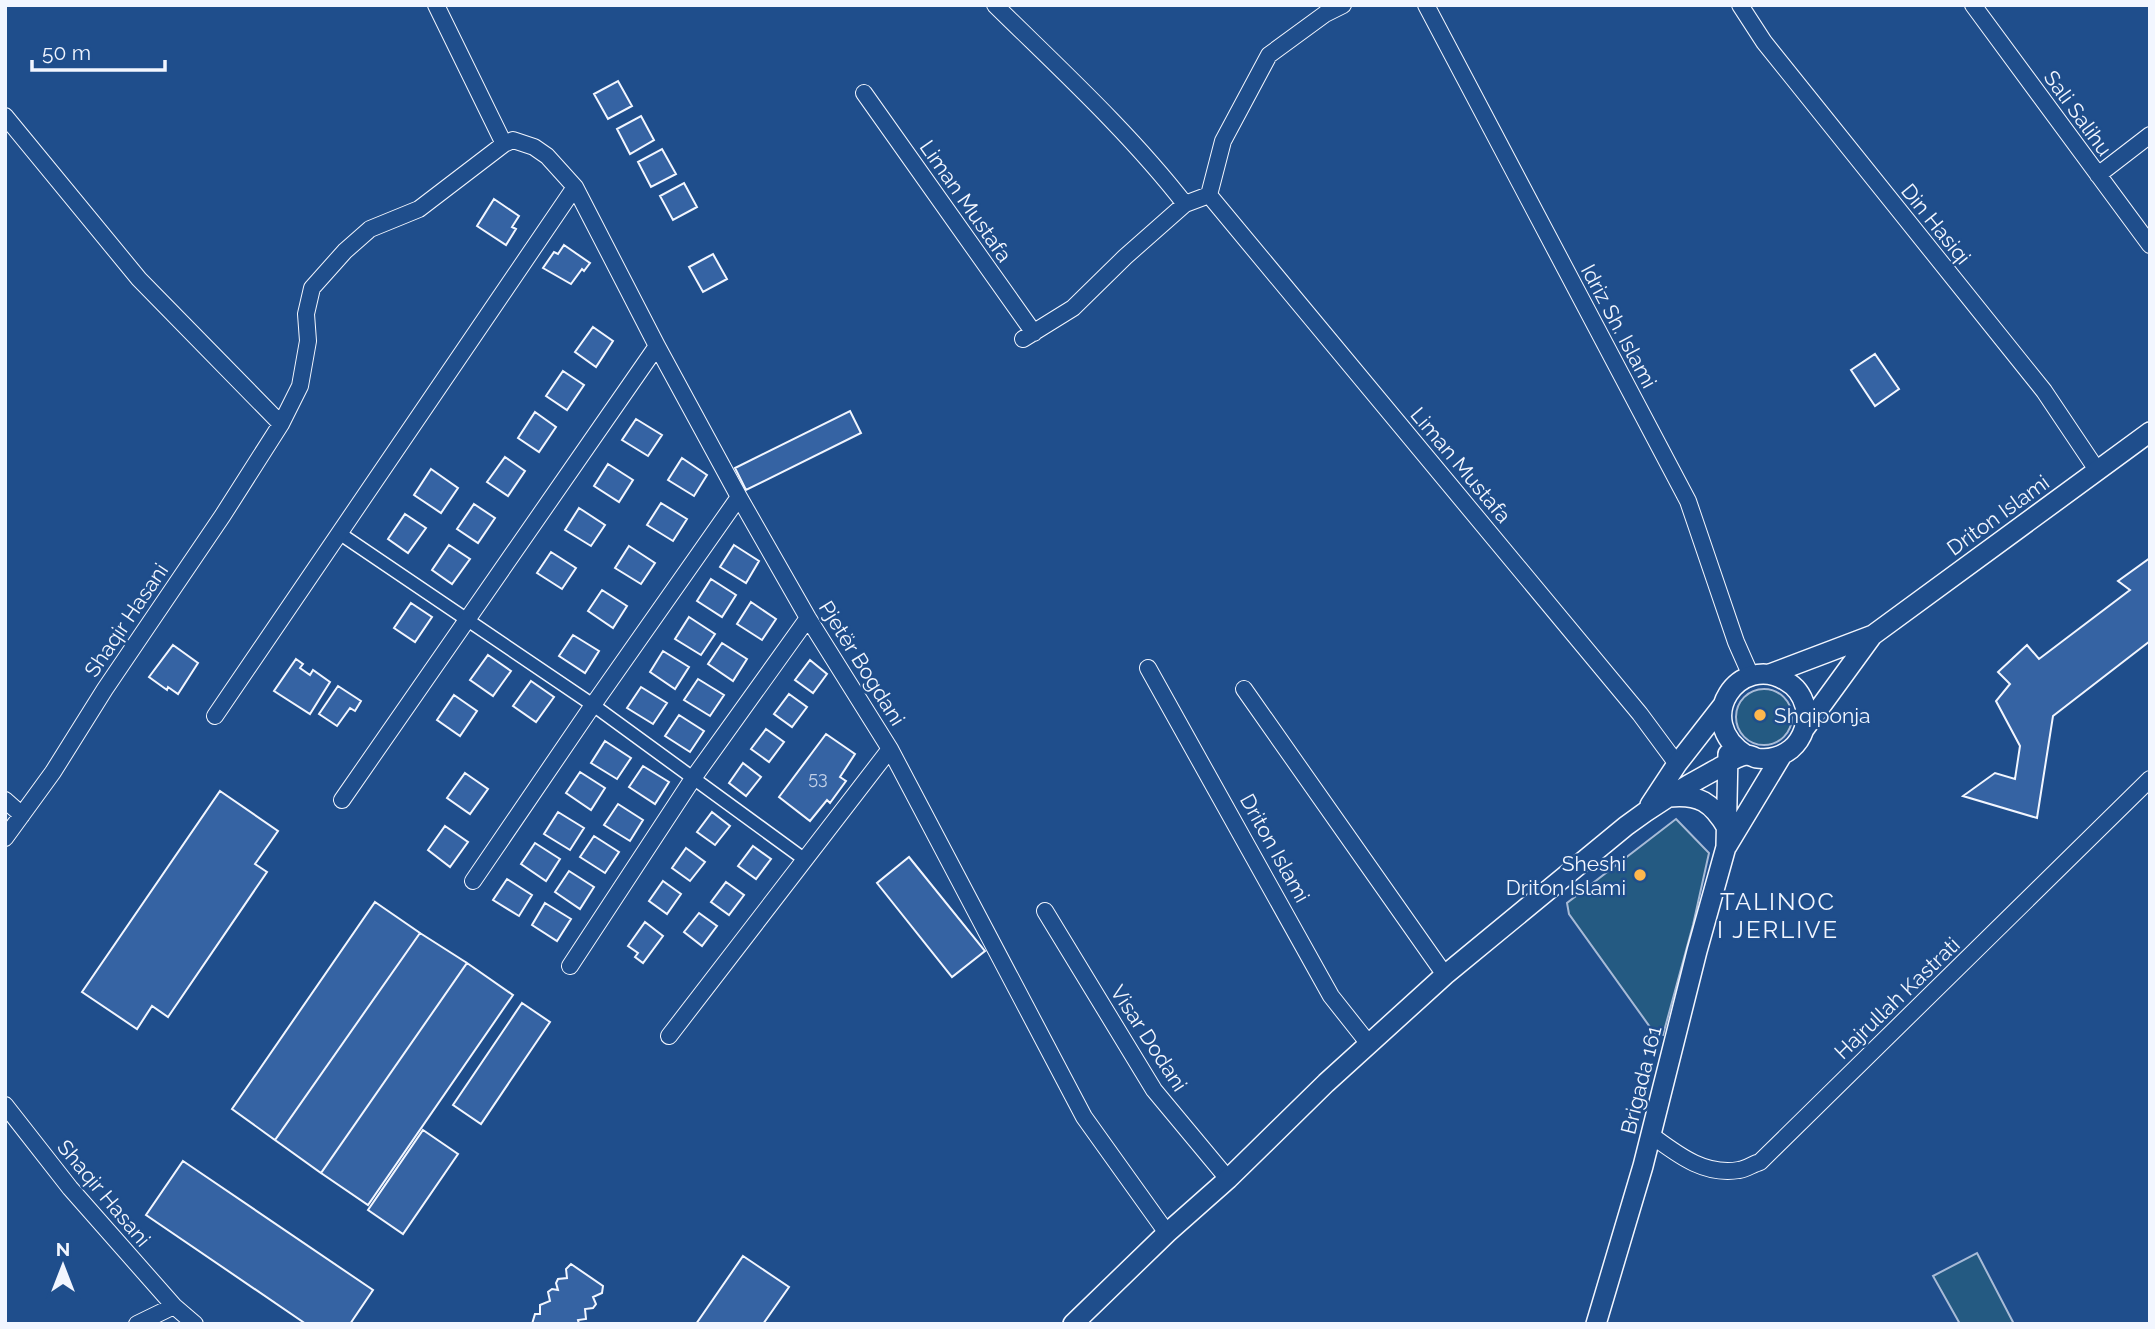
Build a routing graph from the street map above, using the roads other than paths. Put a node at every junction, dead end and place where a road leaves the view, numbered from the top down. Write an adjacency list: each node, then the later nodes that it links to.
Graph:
1 (436, 5): 10 (street)
2 (995, 5): 14 (street)
3 (1343, 5): 13 (street)
4 (1426, 5): 26 (street, Idriz Sh. Islami)
5 (1740, 5): 19 (street, Din Hasiqi)
6 (1973, 5): 11 (street, Sali Salihu)
7 (864, 93): 14 (street, Liman Mustafa)
8 (5, 116): 17 (street)
9 (2150, 135): 11 (street)
10 (504, 144): 12 (street, Pjetër Bogdani); 17 (street, Shaqir Hasani)
11 (2098, 175): 15 (street, Sali Salihu)
12 (575, 187): 16 (street, Pjetër Bogdani); 21 (street)
13 (1209, 195): 14 (street, Liman Mustafa); 35 (street, Liman Mustafa)
14 (1185, 204)
15 (2150, 245)
16 (656, 346): 20 (street, Pjetër Bogdani); 23 (street)
17 (281, 424): 42 (street, Shaqir Hasani)
18 (2150, 432): 19 (street, Driton Islami)
19 (2097, 471): 24 (street, Driton Islami)
20 (740, 497): 22 (street, Pjetër Bogdani); 28 (street)
21 (339, 533): 23 (street); 30 (street)
22 (808, 618): 32 (street, Pjetër Bogdani); 36 (street)
23 (465, 620): 28 (street); 40 (street)
24 (1873, 635): 26 (street, Driton Islami); 31 (street, Driton Islami)
25 (1148, 668): 51 (street, Driton Islami)
26 (1760, 675): 29 (street, Driton Islami); 31 (street)
27 (1244, 689): 49 (street)
28 (593, 705): 36 (street); 46 (street)
29 (1723, 705): 34 (street); 35 (street, Driton Islami)
30 (215, 716)
31 (1805, 728): 33 (street, Driton Islami)
32 (890, 750): 45 (street); 55 (street, Pjetër Bogdani)
33 (1782, 755): 34 (street, Driton Islami); 43 (street, Brigada 161)
34 (1737, 759): 38 (street, Driton Islami); 43 (street, Brigada 161)
35 (1676, 764): 41 (street, Driton Islami)
36 (694, 777): 45 (street); 48 (street)
37 (2150, 779): 53 (street, Hajrullah Kastrati)
38 (1668, 797): 41 (street, Driton Islami); 43 (street)
39 (5, 800): 42 (street)
40 (342, 800)
41 (1648, 809): 49 (street, Driton Islami)
42 (22, 815): 44 (street, Shaqir Hasani)
43 (1726, 837): 53 (street, Brigada 161)
44 (5, 838)
45 (804, 859): 50 (street)
46 (473, 881)
47 (1045, 911): 54 (street, Visar Dodani)
48 (570, 966)
49 (1445, 975): 51 (street, Driton Islami)
50 (669, 1036)
51 (1370, 1044): 54 (street, Driton Islami)
52 (5, 1105): 56 (street, Shaqir Hasani)
53 (1651, 1135): 60 (street, Brigada 161)
54 (1228, 1179): 55 (street, Driton Islami)
55 (1167, 1233): 59 (street, Driton Islami)
56 (174, 1306): 57 (street); 58 (street, Shaqir Hasani)
57 (137, 1324)
58 (195, 1324)
59 (1073, 1324)
60 (1596, 1324)

